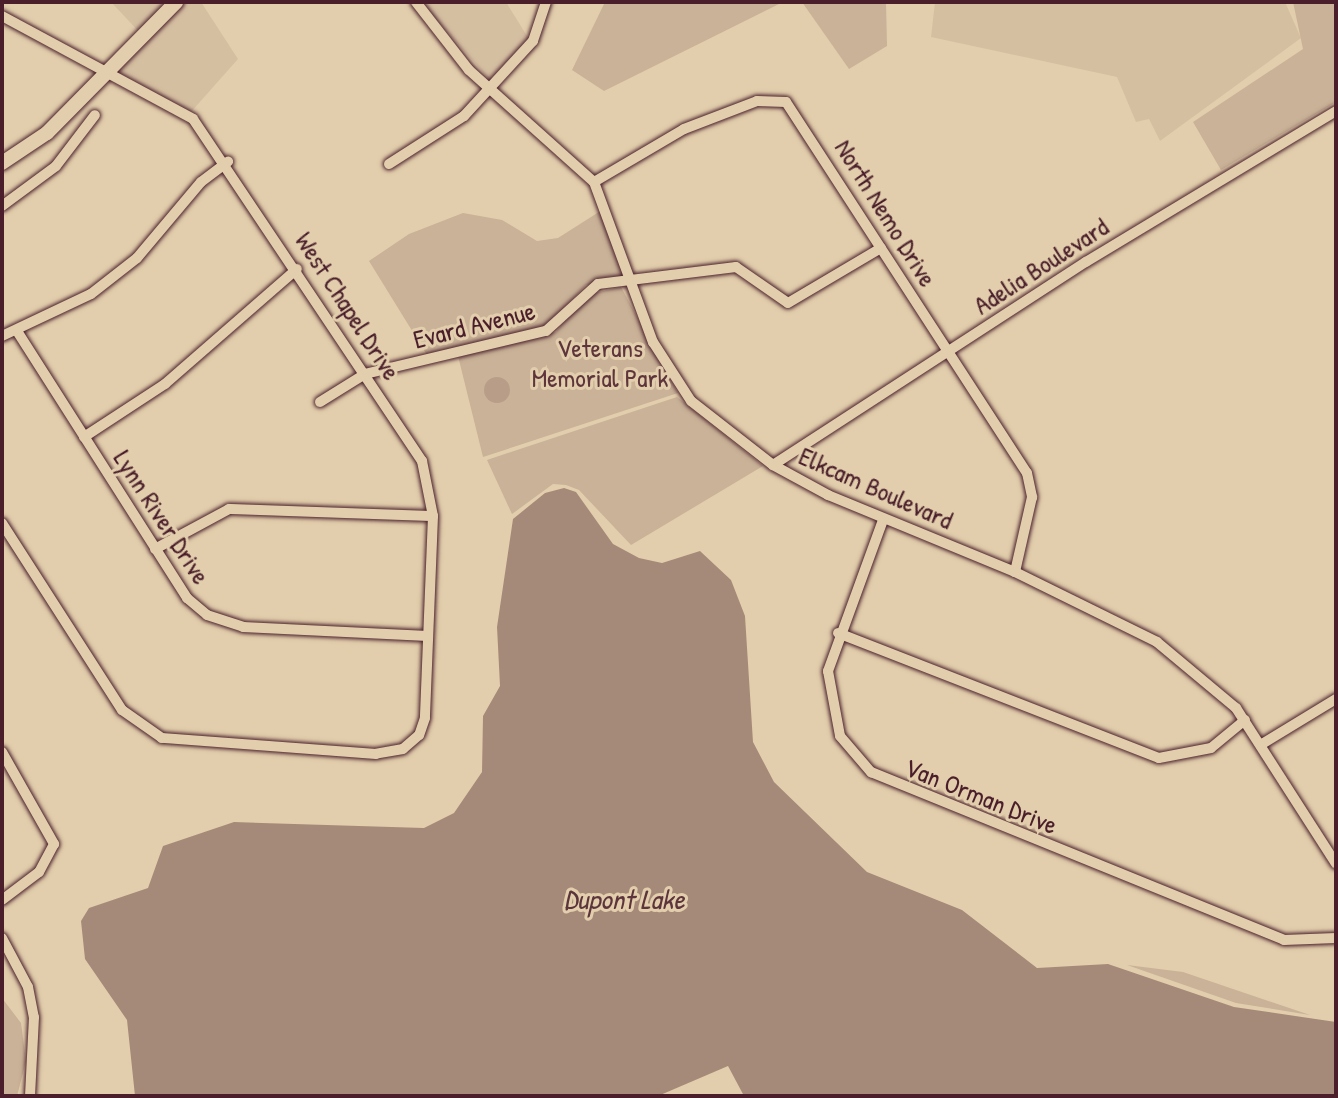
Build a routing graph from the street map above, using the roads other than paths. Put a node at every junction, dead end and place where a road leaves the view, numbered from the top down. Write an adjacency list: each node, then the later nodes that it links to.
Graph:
1 (176, 2): 5 (main road)
2 (416, 2): 6 (street, Elkcam Boulevard)
3 (546, 2): 6 (street)
4 (2, 16): 5 (street, West Chapel Drive)
5 (108, 74): 9 (street, West Chapel Drive); 10 (main road)
6 (490, 86): 11 (street); 12 (street, Elkcam Boulevard)
7 (1336, 111): 19 (street, Adelia Boulevard)
8 (95, 115): 13 (street)
9 (228, 162): 15 (street, West Chapel Drive); 17 (street)
10 (2, 163)
11 (389, 164)
12 (594, 182): 14 (street, North Nemo Drive); 16 (street, Elkcam Boulevard)
13 (2, 206)
14 (881, 248): 16 (street, Evard Avenue); 19 (street, North Nemo Drive)
15 (297, 269): 20 (street, West Chapel Drive); 22 (street)
16 (633, 284): 20 (street, Evard Avenue); 23 (street, Elkcam Boulevard)
17 (17, 331): 18 (street); 22 (street, Lynn River Drive)
18 (2, 336)
19 (949, 352): 23 (street, Adelia Boulevard); 28 (street, North Nemo Drive)
20 (365, 374): 21 (street, Evard Avenue); 24 (street, West Chapel Drive)
21 (320, 402)
22 (84, 437): 27 (street, Lynn River Drive)
23 (773, 465): 25 (street, Elkcam Boulevard)
24 (433, 516): 27 (street); 30 (street, West Chapel Drive)
25 (883, 520): 28 (street, Elkcam Boulevard); 29 (street, Van Orman Drive)
26 (2, 523): 30 (street, West Chapel Drive)
27 (155, 549): 30 (street, Lynn River Drive)
28 (1015, 572): 32 (street, Elkcam Boulevard)
29 (838, 633): 32 (street); 38 (street, Van Orman Drive)
30 (428, 636)
31 (1336, 699): 33 (street)
32 (1245, 720): 33 (street, Elkcam Boulevard)
33 (1262, 744): 35 (street, Elkcam Boulevard)
34 (3, 756): 36 (street)
35 (1336, 864)
36 (2, 900)
37 (2, 938): 39 (street)
38 (1336, 938)
39 (30, 1096)

